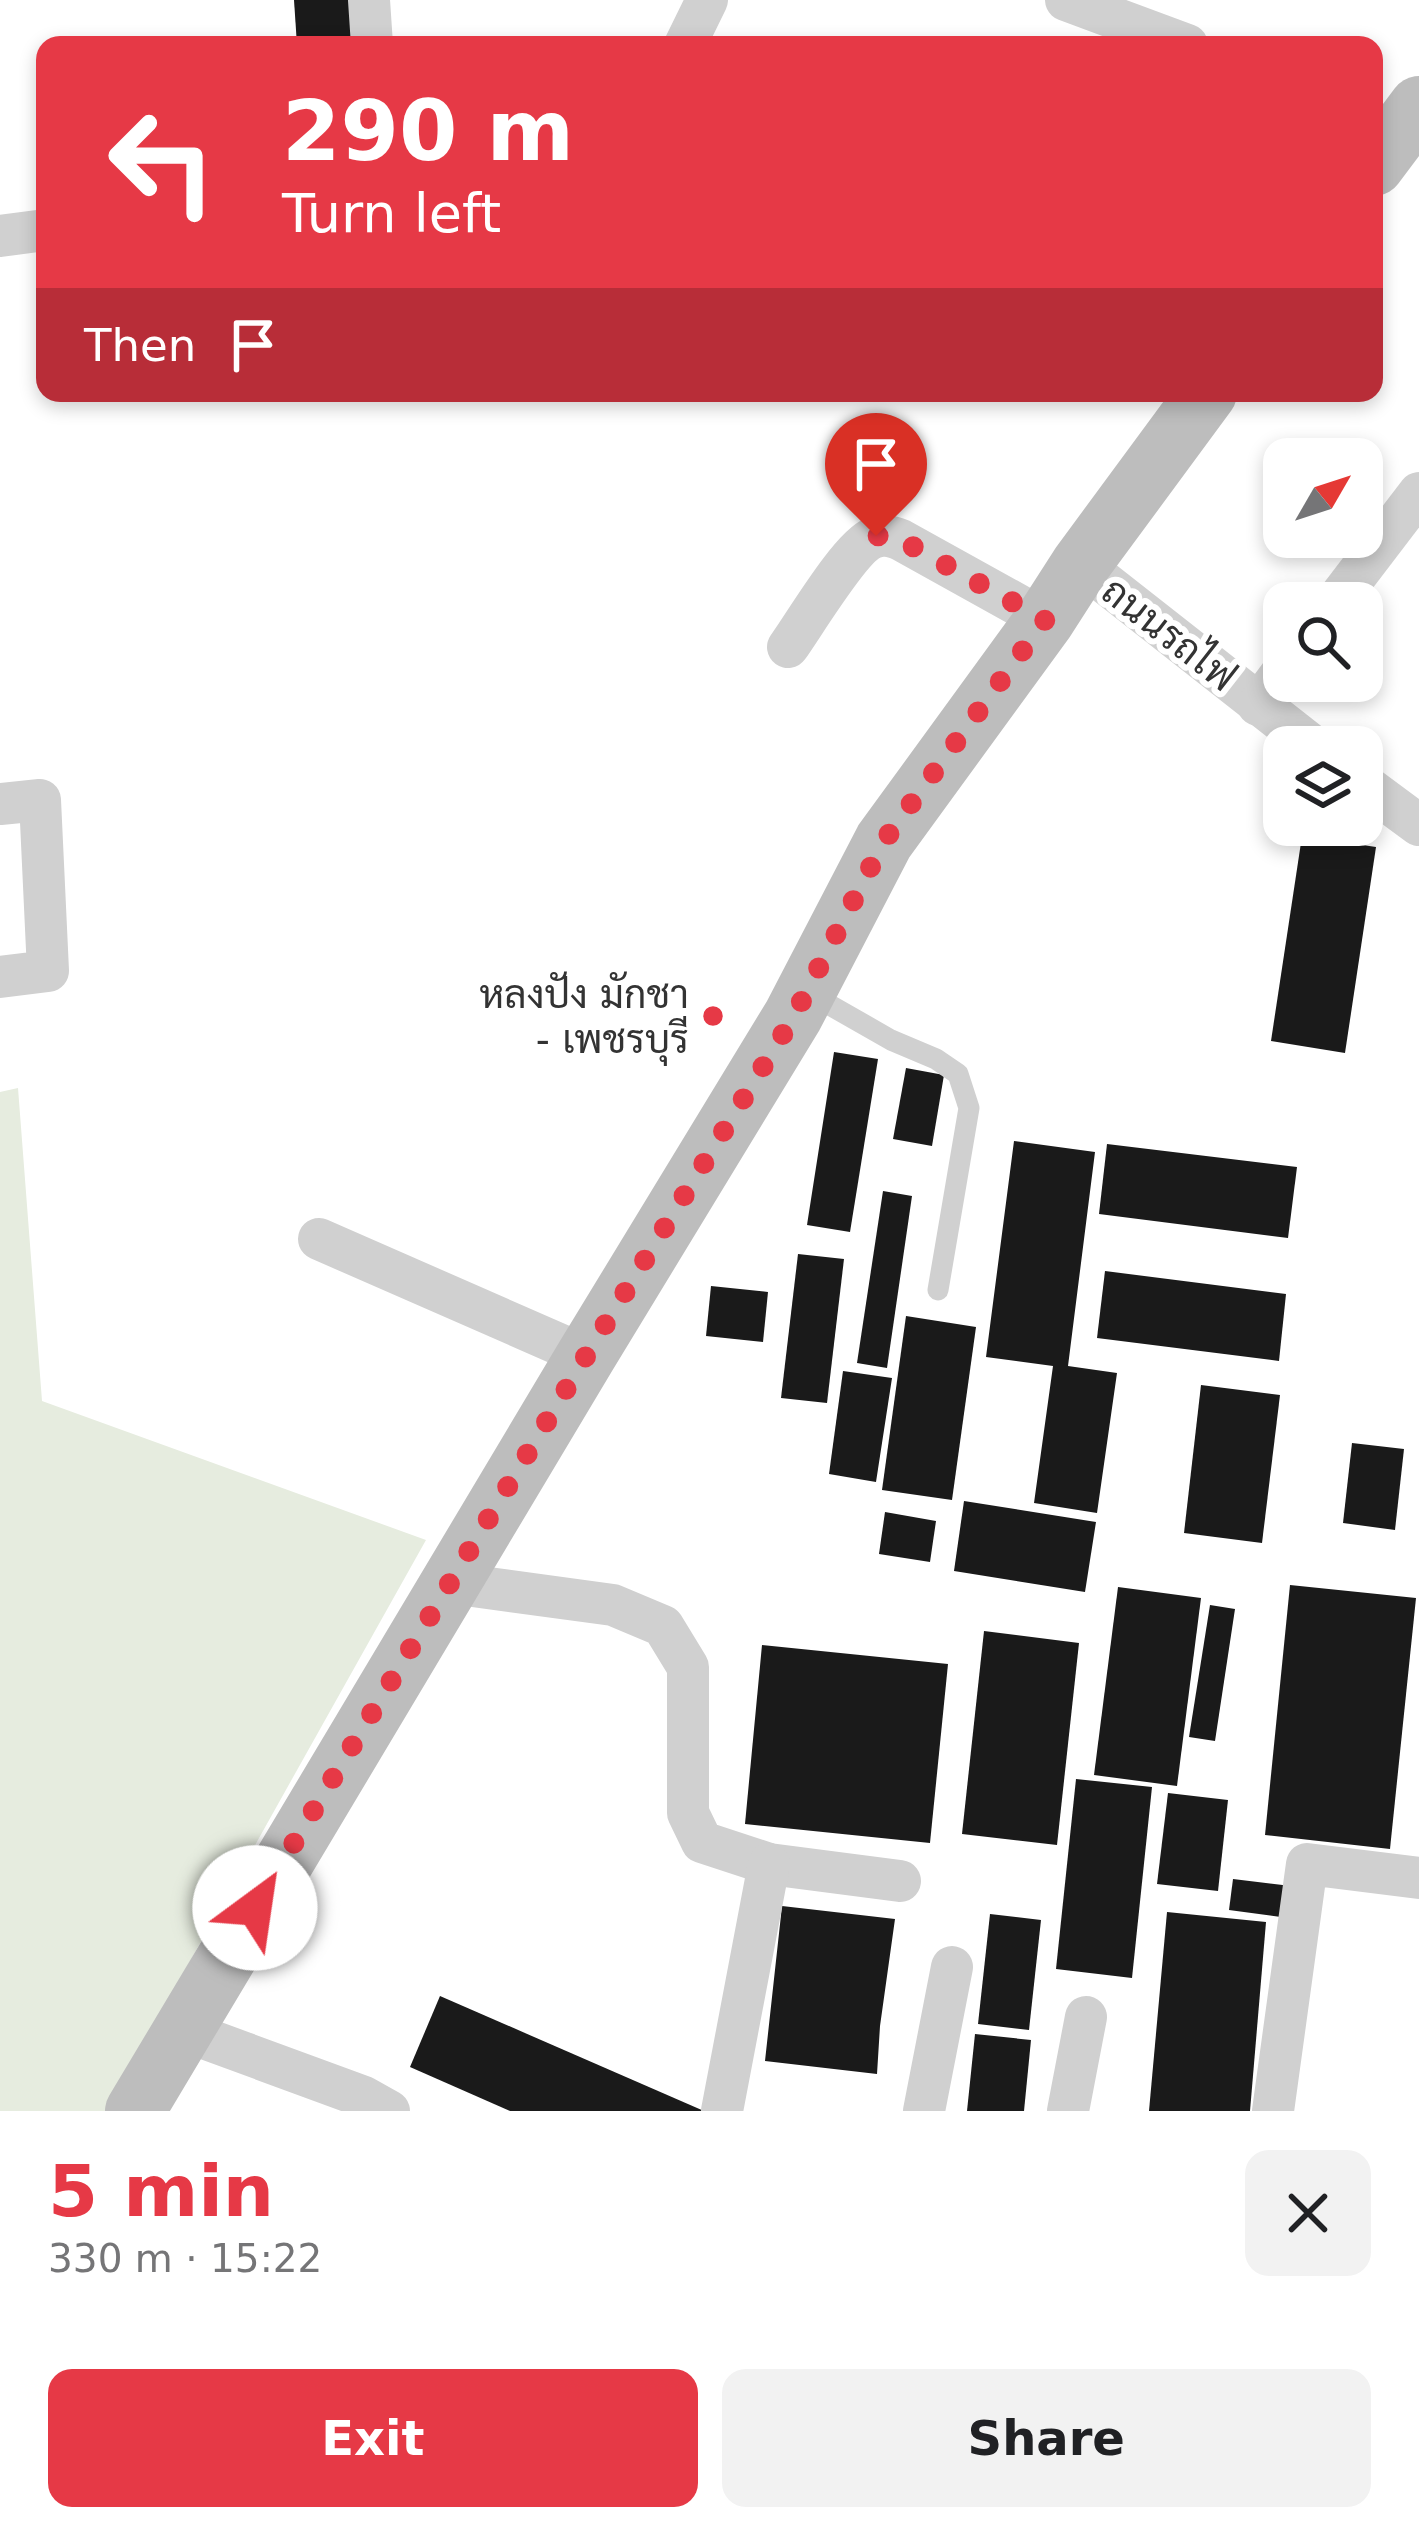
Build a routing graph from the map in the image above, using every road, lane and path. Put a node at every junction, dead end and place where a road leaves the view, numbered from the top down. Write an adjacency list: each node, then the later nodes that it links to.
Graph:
1 (369, 0): 4 (street)
2 (707, 0): 5 (street)
3 (1066, 0): 6 (street)
4 (371, 36)
5 (689, 36)
6 (1163, 36)
7 (36, 231): 8 (street)
8 (0, 236)
9 (1200, 402): 11 (street)
10 (1419, 493): 12 (street)
11 (1081, 564): 13 (street); 16 (street, ถนนรถไฟ)
12 (1351, 582)
13 (1045, 620): 14 (street); 22 (street)
14 (788, 647)
15 (1263, 698): 16 (street)
16 (1258, 705): 17 (street, ถนนรถไฟ)
17 (1286, 726)
18 (1383, 798): 20 (street)
19 (0, 804): 21 (street)
20 (1419, 825)
21 (0, 976)
22 (806, 992): 24 (lane); 25 (street)
23 (319, 1239): 25 (street)
24 (938, 1290)
25 (586, 1356): 26 (street)
26 (451, 1583): 27 (street); 32 (street)
27 (769, 1864): 29 (street); 35 (street)
28 (1419, 1878): 38 (street)
29 (900, 1881)
30 (952, 1967): 36 (street)
31 (1086, 2017): 37 (street)
32 (182, 2030): 33 (street); 34 (street)
33 (135, 2111)
34 (389, 2111)
35 (722, 2111)
36 (924, 2111)
37 (1068, 2111)
38 (1273, 2111)

